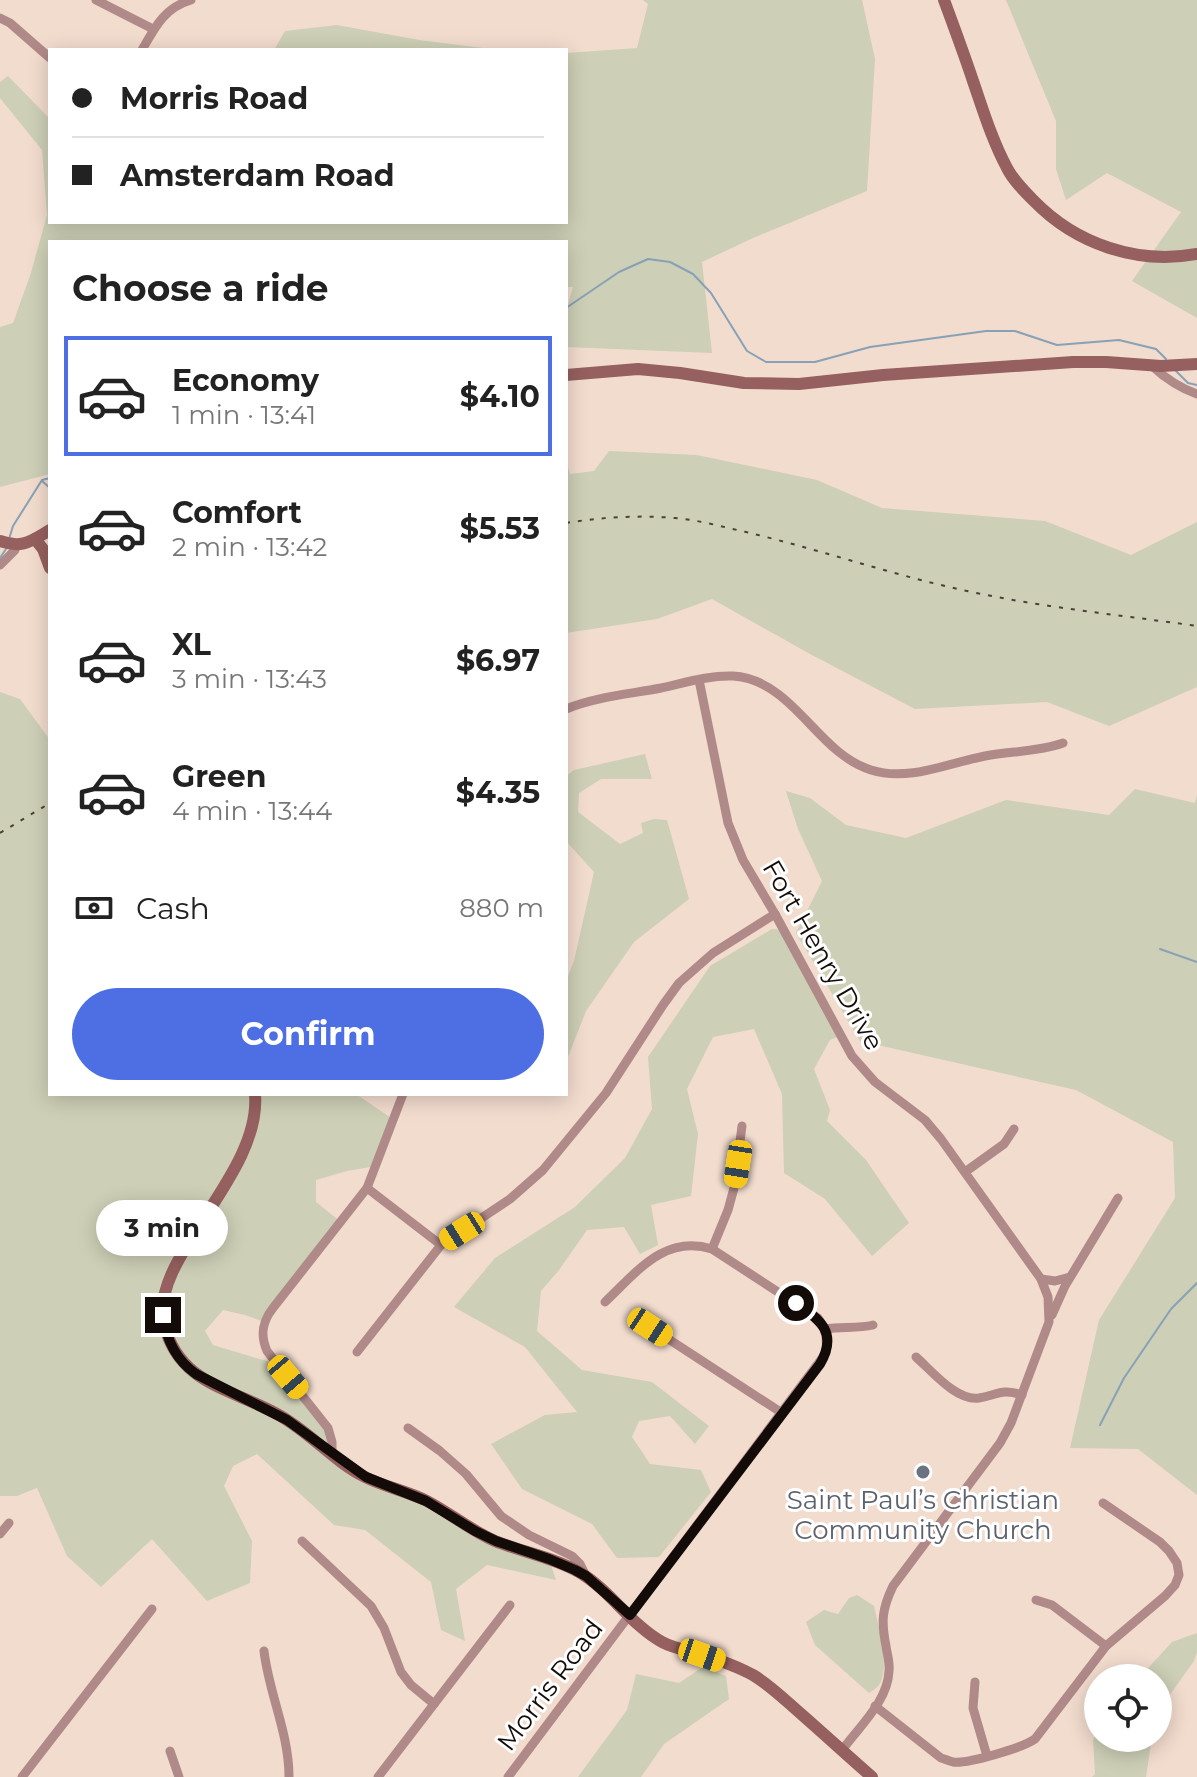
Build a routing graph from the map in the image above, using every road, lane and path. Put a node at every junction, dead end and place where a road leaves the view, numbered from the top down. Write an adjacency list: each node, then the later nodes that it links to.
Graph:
1 (96, 0): 5 (street)
2 (191, 0): 5 (street)
3 (944, 0): 8 (street)
4 (0, 18): 7 (street)
5 (153, 29): 6 (street)
6 (143, 48)
7 (48, 56)
8 (1197, 254)
9 (1197, 364): 10 (street)
10 (1157, 366): 11 (street); 12 (street)
11 (568, 375)
12 (1197, 394)
13 (48, 531): 14 (street)
14 (35, 539): 15 (street); 16 (street)
15 (7, 543): 17 (street)
16 (48, 563)
17 (0, 565)
18 (699, 680): 19 (street); 20 (street); 21 (street, Fort Henry Drive)
19 (568, 708)
20 (1063, 743)
21 (775, 914): 26 (street, Fort Henry Drive); 29 (street)
22 (255, 1096): 43 (street)
23 (402, 1096): 27 (street)
24 (742, 1126): 30 (street)
25 (1014, 1129): 26 (street)
26 (965, 1172): 32 (street, Fort Henry Drive)
27 (367, 1188): 29 (street); 43 (street)
28 (1118, 1198): 31 (street)
29 (441, 1245): 38 (street)
30 (712, 1249): 33 (street); 37 (street)
31 (1070, 1277): 32 (street); 34 (street)
32 (1041, 1279): 34 (street, Fort Henry Drive)
33 (605, 1302)
34 (1049, 1322): 40 (street, Fort Henry Drive)
35 (873, 1325): 37 (street)
36 (650, 1327): 41 (street)
37 (825, 1329): 41 (street, Morris Road)
38 (357, 1352)
39 (916, 1357): 40 (street)
40 (1022, 1395): 57 (street, Fort Henry Drive)
41 (782, 1413): 52 (street, Morris Road)
42 (408, 1428): 48 (street)
43 (332, 1454): 48 (street)
44 (1103, 1503): 53 (street)
45 (9, 1523): 46 (street)
46 (0, 1534)
47 (302, 1541): 56 (street)
48 (586, 1576): 52 (street)
49 (1036, 1600): 53 (street)
50 (510, 1605): 56 (street)
51 (152, 1609): 61 (street)
52 (630, 1615): 58 (street); 65 (street, Morris Road)
53 (1106, 1646): 60 (street)
54 (264, 1651): 63 (street)
55 (975, 1682): 60 (street)
56 (434, 1704): 64 (street)
57 (875, 1706): 58 (street, Fort Henry Drive); 60 (street)
58 (841, 1749): 66 (street)
59 (170, 1751): 62 (street)
60 (987, 1756)
61 (22, 1777)
62 (179, 1777)
63 (289, 1777)
64 (378, 1777)
65 (508, 1777)
66 (872, 1777)

